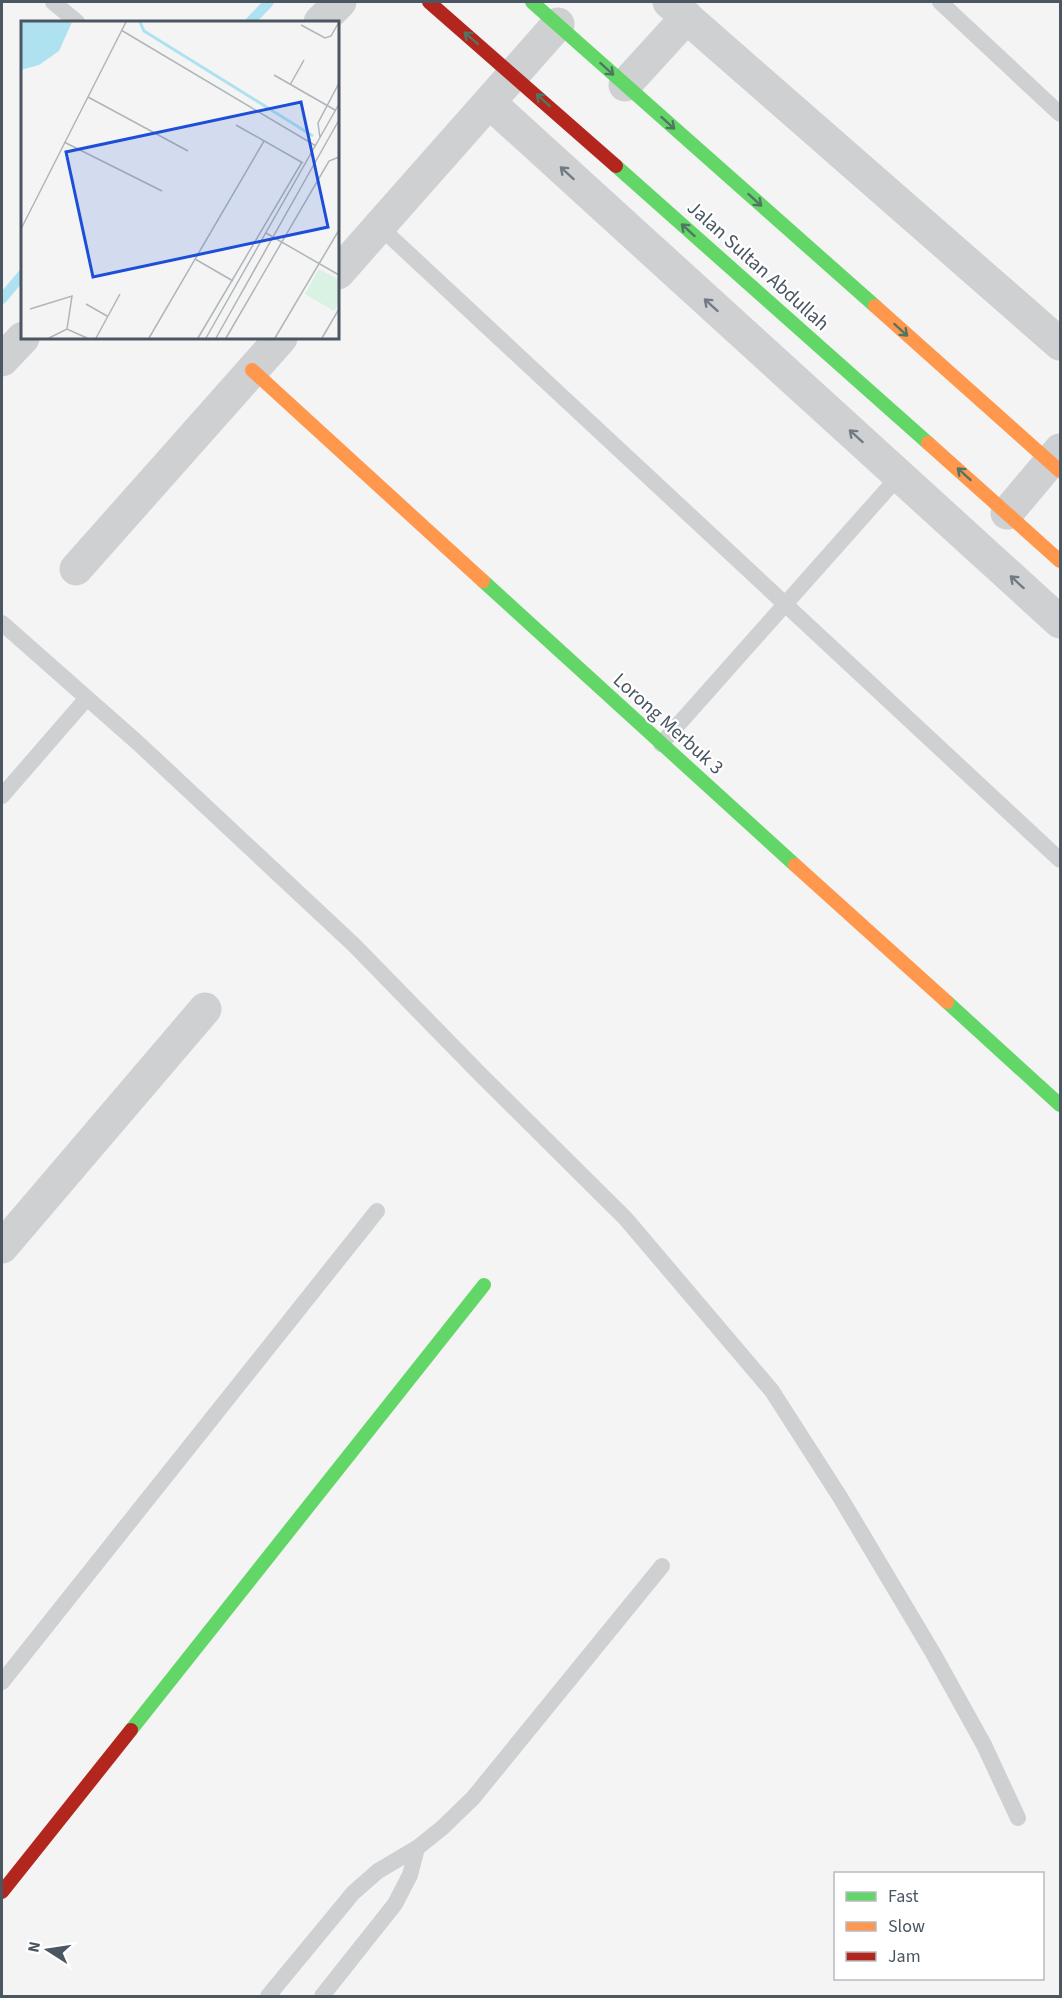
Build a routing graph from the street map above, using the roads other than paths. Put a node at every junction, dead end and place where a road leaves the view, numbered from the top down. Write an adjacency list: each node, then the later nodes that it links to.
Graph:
1 (53, 2): 7 (lane)
2 (340, 2): 8 (street)
3 (429, 2): 10 (street, Jalan Sultan Abdullah, one-way to 3)
4 (532, 2): 9 (street)
5 (940, 2): 13 (lane)
6 (686, 7): 11 (street); 18 (street)
7 (76, 21)
8 (321, 21)
9 (558, 24): 10 (street); 11 (street, one-way to 11)
10 (513, 74): 12 (street); 23 (street, Jalan Sultan Abdullah, one-way to 10)
11 (625, 85): 21 (street, one-way to 21)
12 (489, 102): 14 (street); 22 (street, one-way to 12)
13 (1060, 114)
14 (379, 226): 15 (street); 26 (lane)
15 (339, 272)
16 (22, 339): 19 (street)
17 (280, 339): 20 (street)
18 (1060, 344)
19 (2, 360)
20 (252, 370): 25 (street); 30 (street, Lorong Merbuk 3)
21 (1057, 461): 23 (street)
22 (899, 476): 26 (lane); 27 (street, one-way to 22)
23 (1007, 513): 24 (street, Jalan Sultan Abdullah)
24 (1060, 561)
25 (76, 569)
26 (785, 604): 30 (lane); 32 (lane)
27 (1060, 622)
28 (2, 624): 29 (lane)
29 (87, 698): 31 (lane); 40 (lane)
30 (661, 744): 34 (street, Lorong Merbuk 3)
31 (2, 795)
32 (1060, 860)
33 (205, 1009): 36 (street)
34 (1060, 1105)
35 (377, 1211): 39 (lane)
36 (2, 1247)
37 (484, 1285): 42 (street)
38 (662, 1566): 41 (lane)
39 (2, 1683)
40 (1018, 1818)
41 (417, 1848): 43 (lane); 44 (lane)
42 (2, 1892)
43 (268, 1996)
44 (322, 1996)

